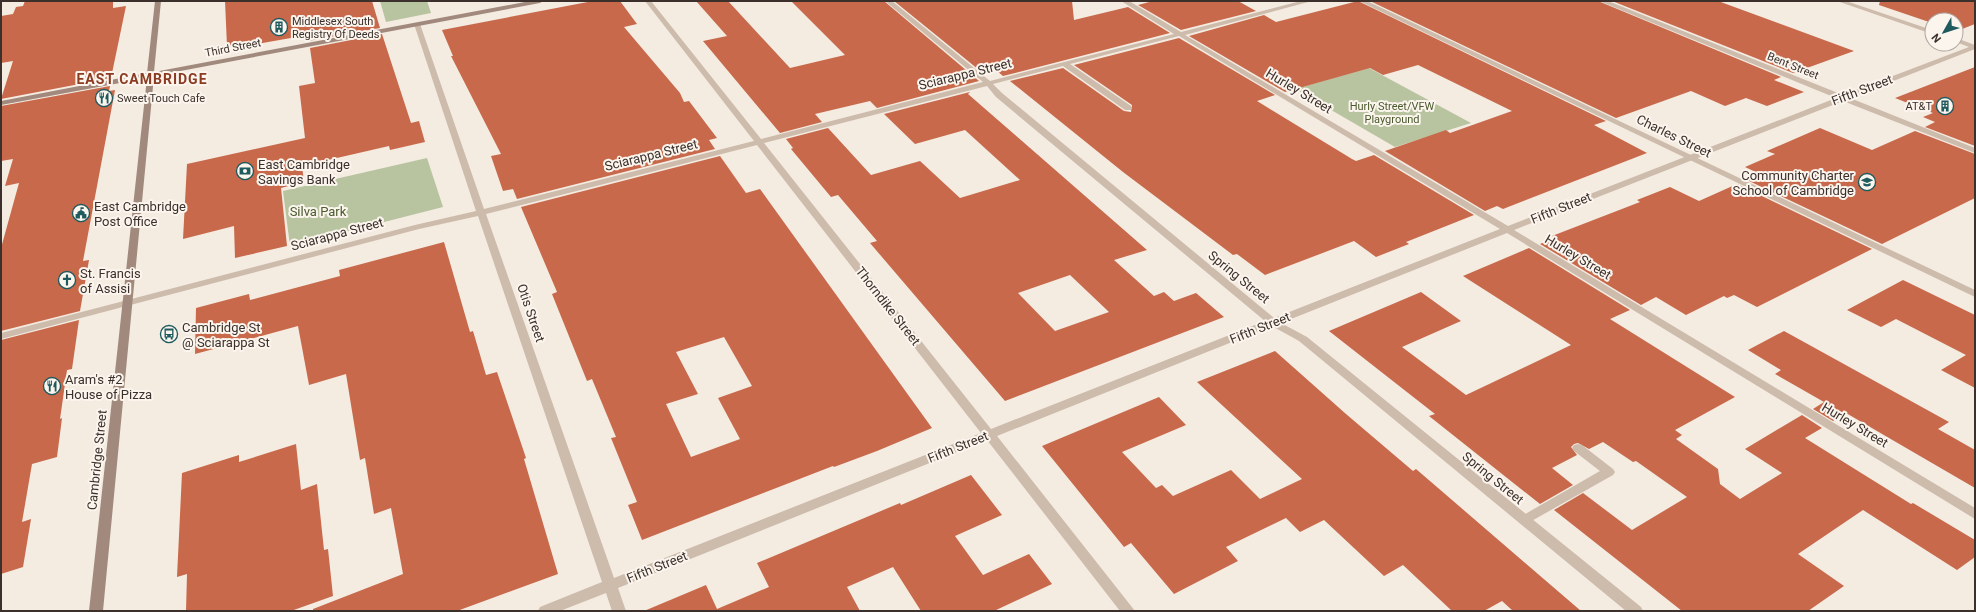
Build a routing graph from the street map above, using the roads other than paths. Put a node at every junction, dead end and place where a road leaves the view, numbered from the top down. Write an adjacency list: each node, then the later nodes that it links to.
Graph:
1 (158, 1): 16 (main road, Cambridge Street)
2 (540, 1): 10 (main road, Third Street)
3 (648, 1): 21 (street, Thorndike Street)
4 (888, 1): 17 (street, Spring Street)
5 (1124, 1): 12 (street, Hurley Street)
6 (1309, 1): 12 (street, Sciarappa Street)
7 (1362, 1): 23 (street, Charles Street)
8 (1602, 1): 18 (street, Bent Street)
9 (1840, 1): 11 (street)
10 (417, 24): 16 (main road, Third Street); 24 (street, Otis Street)
11 (1924, 29)
12 (1178, 34): 15 (street, Sciarappa Street); 25 (street, Hurley Street)
13 (1964, 43): 14 (street)
14 (1975, 47): 18 (street, Fifth Street)
15 (1065, 64): 17 (street, Sciarappa Street); 20 (street)
16 (150, 75): 19 (main road, Third Street); 27 (main road, Cambridge Street)
17 (988, 83): 21 (street, Sciarappa Street); 28 (street, Spring Street)
18 (1842, 97): 22 (street, Bent Street); 23 (street, Fifth Street)
19 (1, 103)
20 (1128, 108)
21 (758, 141): 24 (street, Sciarappa Street); 30 (street, Thorndike Street)
22 (1975, 151)
23 (1690, 158): 25 (street, Fifth Street); 26 (street, Charles Street)
24 (481, 213): 27 (street, Sciarappa Street); 34 (street, Otis Street)
25 (1507, 229): 28 (street, Fifth Street); 32 (street, Hurley Street)
26 (1975, 294)
27 (127, 304): 29 (street, Sciarappa Street); 35 (main road, Cambridge Street)
28 (1274, 323): 30 (street, Fifth Street); 33 (street, Spring Street)
29 (1, 336)
30 (989, 435): 34 (street, Fifth Street); 38 (street, Thorndike Street)
31 (1578, 448): 33 (street)
32 (1975, 514)
33 (1524, 520): 39 (street, Spring Street)
34 (611, 586): 36 (street, Fifth Street); 37 (street, Otis Street)
35 (96, 611)
36 (545, 611)
37 (619, 611)
38 (1128, 611)
39 (1636, 611)

